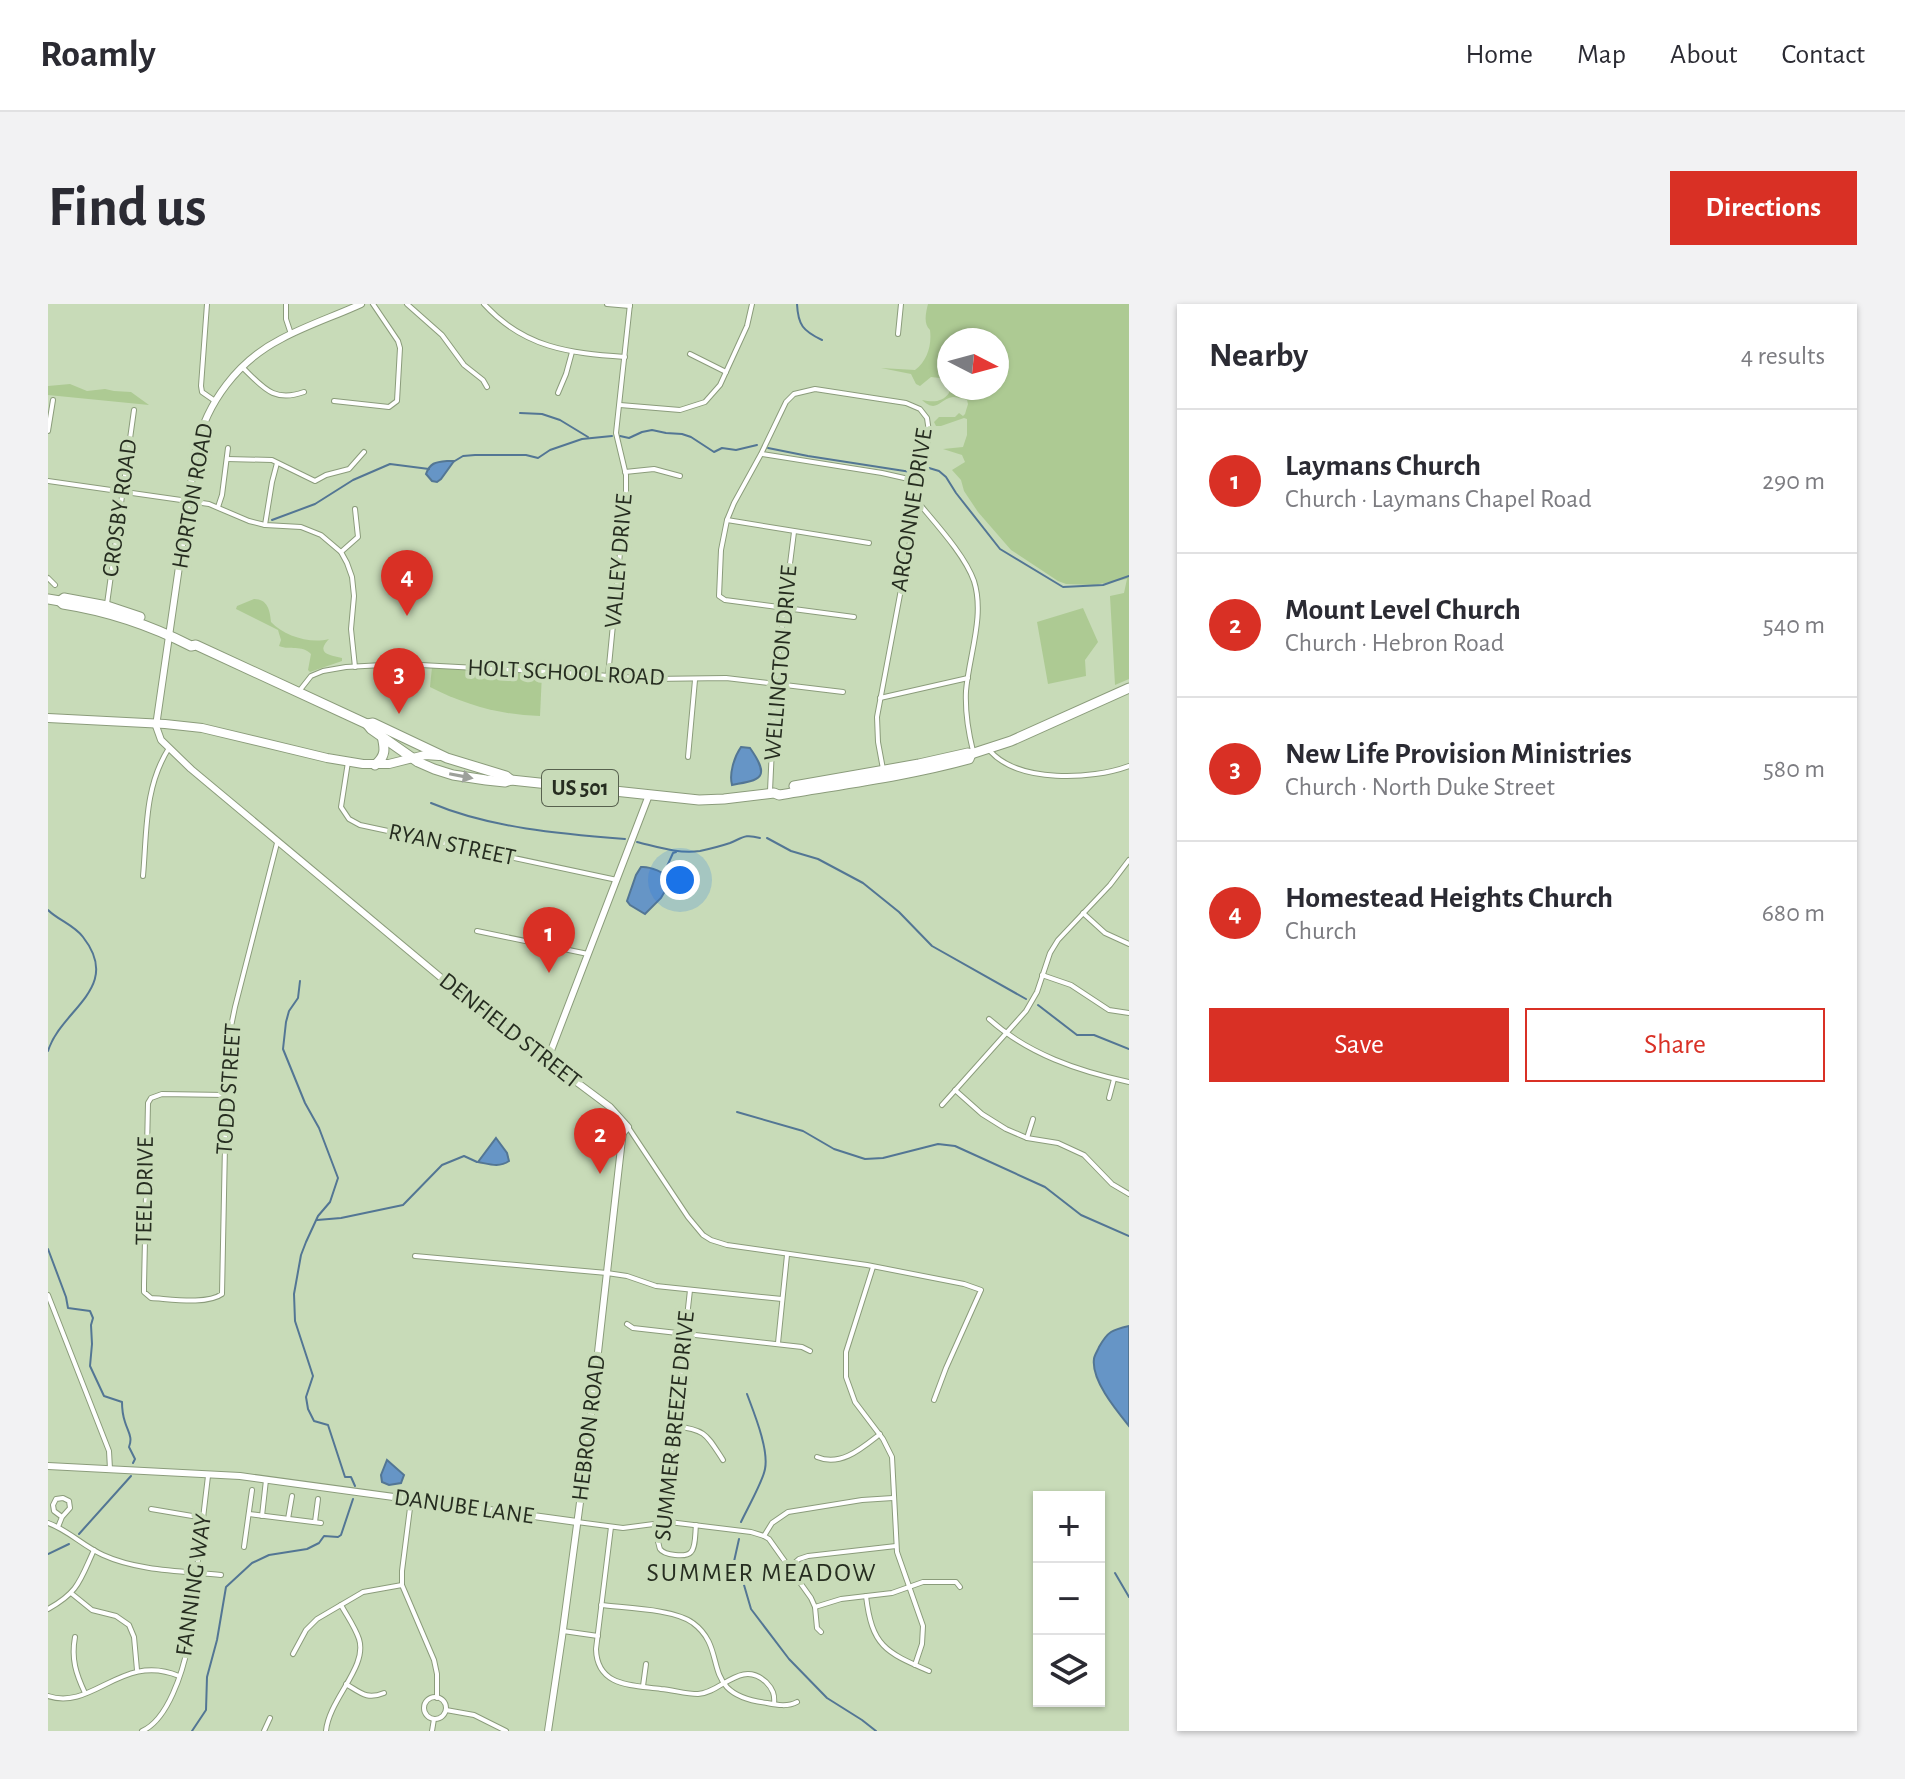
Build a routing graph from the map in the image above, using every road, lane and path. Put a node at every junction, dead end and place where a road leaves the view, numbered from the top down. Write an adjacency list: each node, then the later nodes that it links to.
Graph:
1 (207, 304): 23 (street)
2 (286, 304): 12 (street)
3 (361, 304): 11 (street, HORTON ROAD)
4 (373, 304): 24 (street)
5 (407, 304): 19 (street)
6 (484, 304): 14 (street)
7 (607, 304): 10 (street)
8 (752, 304): 18 (street)
9 (901, 304): 13 (street)
10 (630, 305): 16 (street, VALLEY DRIVE)
11 (347, 307): 12 (street, HORTON ROAD)
12 (291, 334): 17 (street, HORTON ROAD)
13 (898, 334)
14 (572, 352): 16 (street); 21 (street)
15 (690, 354): 18 (street)
16 (625, 357): 25 (street, VALLEY DRIVE)
17 (242, 367): 20 (street); 23 (street, HORTON ROAD)
18 (726, 372): 25 (street)
19 (487, 387)
20 (304, 392)
21 (558, 393)
22 (53, 400): 27 (street)
23 (215, 401): 38 (street, HORTON ROAD)
24 (334, 401)
25 (620, 405): 33 (street, VALLEY DRIVE)
26 (134, 410): 37 (street, CROSBY ROAD)
27 (48, 431)
28 (228, 448): 31 (street)
29 (364, 452): 32 (street)
30 (761, 454): 36 (street); 36 (street, ARGONNE DRIVE); 42 (street, ARGONNE DRIVE)
31 (227, 459): 32 (street); 40 (street)
32 (277, 463): 43 (street)
33 (625, 472): 34 (street); 56 (street, VALLEY DRIVE)
34 (680, 476)
35 (48, 481): 37 (street)
36 (919, 485): 39 (street, ARGONNE DRIVE)
37 (123, 492): 38 (street); 51 (street, CROSBY ROAD)
38 (189, 501): 40 (street); 54 (street, HORTON ROAD)
39 (917, 501): 57 (street); 63 (street, ARGONNE DRIVE)
40 (218, 507): 43 (street)
41 (355, 509): 46 (street)
42 (727, 520): 44 (street); 52 (street, ARGONNE DRIVE)
43 (265, 525): 46 (street)
44 (794, 532): 45 (street); 52 (street, WELLINGTON DRIVE)
45 (869, 543)
46 (341, 552): 55 (street)
47 (48, 578): 48 (street)
48 (55, 585)
49 (48, 599): 50 (highway, US 501)
50 (60, 601): 51 (highway, US 501); 54 (highway, US 501)
51 (107, 606): 54 (highway, US 501)
52 (784, 608): 53 (street); 59 (street, WELLINGTON DRIVE)
53 (854, 617)
54 (170, 633): 61 (highway, US 501); 65 (street, HORTON ROAD)
55 (355, 667): 56 (street, HOLT SCHOOL ROAD); 61 (street, HOLT SCHOOL ROAD)
56 (608, 676): 58 (street, HOLT SCHOOL ROAD)
57 (968, 678): 63 (street); 70 (street)
58 (696, 679): 59 (street, HOLT SCHOOL ROAD); 71 (street)
59 (775, 683): 62 (street, HOLT SCHOOL ROAD); 79 (street, WELLINGTON DRIVE)
60 (1129, 688): 69 (highway, US 501)
61 (299, 692): 66 (highway, US 501)
62 (843, 692)
63 (880, 698): 77 (street, ARGONNE DRIVE)
64 (48, 718): 65 (main road)
65 (156, 723): 68 (street, DENFIELD STREET); 74 (main road)
66 (367, 724): 67 (highway, US 501); 73 (highway, US 501)
67 (382, 736): 72 (highway, US 501); 75 (highway)
68 (169, 748): 81 (street, DENFIELD STREET); 83 (street)
69 (989, 749): 70 (highway, US 501); 76 (street)
70 (973, 754): 77 (highway, US 501); 77 (highway, US 501)
71 (688, 757)
72 (413, 758): 73 (main road); 75 (main road); 78 (highway, US 501, one-way to 78)
73 (447, 758): 78 (highway, US 501)
74 (348, 762): 75 (main road); 84 (street, RYAN STREET)
75 (375, 765)
76 (1129, 766)
77 (885, 773): 79 (highway, US 501); 79 (highway, US 501)
78 (511, 780): 80 (highway, US 501)
79 (772, 793): 80 (highway, US 501)
80 (649, 795): 84 (street)
81 (277, 841): 93 (street, DENFIELD STREET); 97 (street, TODD STREET)
82 (1128, 863): 85 (street)
83 (143, 876)
84 (617, 880): 88 (street)
85 (1083, 913): 87 (street); 89 (street)
86 (477, 931): 88 (street)
87 (1129, 944)
88 (589, 954): 93 (street)
89 (1042, 975): 90 (street); 92 (street)
90 (1129, 1013)
91 (989, 1019): 92 (street)
92 (1006, 1034): 94 (street); 96 (street)
93 (547, 1061): 101 (street, DENFIELD STREET)
94 (1114, 1079): 95 (street); 98 (street)
95 (1129, 1082)
96 (955, 1090): 99 (street); 102 (street)
97 (225, 1095): 108 (street, TEEL DRIVE); 108 (street, TODD STREET)
98 (1109, 1098)
99 (942, 1105)
100 (1033, 1119): 102 (street)
101 (628, 1127): 104 (street, DENFIELD STREET); 107 (street, HEBRON ROAD)
102 (1027, 1138): 103 (street)
103 (1129, 1194)
104 (787, 1255): 106 (street, DENFIELD STREET); 111 (street)
105 (415, 1256): 107 (street)
106 (873, 1266): 116 (street, DENFIELD STREET); 118 (street)
107 (607, 1273): 109 (street); 136 (street, HEBRON ROAD)
108 (144, 1285)
109 (690, 1290): 111 (street); 113 (street, SUMMER BREEZE DRIVE)
110 (48, 1295): 122 (street)
111 (782, 1299): 114 (street)
112 (627, 1324): 113 (street)
113 (685, 1333): 114 (street); 117 (street, SUMMER BREEZE DRIVE)
114 (778, 1343): 115 (street)
115 (810, 1351)
116 (934, 1400)
117 (675, 1426): 120 (street); 137 (street, SUMMER BREEZE DRIVE)
118 (880, 1434): 119 (street); 127 (street)
119 (817, 1457)
120 (723, 1460)
121 (48, 1466): 122 (street, DANUBE LANE)
122 (110, 1469): 123 (street, DANUBE LANE)
123 (208, 1473): 124 (street, DANUBE LANE); 134 (street, FANNING WAY)
124 (266, 1480): 129 (street, DANUBE LANE); 132 (street)
125 (252, 1490): 131 (street)
126 (292, 1496): 135 (street)
127 (893, 1498): 142 (street); 143 (street)
128 (318, 1499): 135 (street)
129 (411, 1500): 136 (street, DANUBE LANE); 149 (street)
130 (151, 1509): 134 (street)
131 (249, 1514): 132 (street); 144 (street)
132 (262, 1516): 135 (street)
133 (62, 1517): 133 (street); 141 (street)
134 (204, 1518): 147 (street, FANNING WAY)
135 (288, 1519)
136 (577, 1522): 140 (street, DANUBE LANE); 158 (street, HEBRON ROAD)
137 (661, 1522): 139 (street, DANUBE LANE); 139 (street, SUMMER BREEZE DRIVE); 140 (street, DANUBE LANE)
138 (48, 1523): 141 (street)
139 (696, 1525): 142 (street, DANUBE LANE)
140 (611, 1527): 155 (street)
141 (61, 1529): 145 (street)
142 (764, 1536): 146 (street)
143 (896, 1546): 146 (street); 150 (street)
144 (244, 1547)
145 (94, 1550): 147 (street); 152 (street)
146 (790, 1567): 156 (street)
147 (197, 1573): 148 (street); 167 (street, FANNING WAY)
148 (221, 1575)
149 (402, 1585): 154 (street); 174 (street)
150 (909, 1587): 151 (street); 153 (street); 164 (street)
151 (960, 1587)
152 (71, 1593): 157 (street); 165 (street)
153 (866, 1596): 156 (street); 164 (street)
154 (341, 1605): 162 (street); 169 (street)
155 (601, 1605): 160 (street); 168 (street)
156 (815, 1607): 159 (street)
157 (48, 1609)
158 (563, 1631): 160 (street); 185 (street, HEBRON ROAD)
159 (821, 1632)
160 (598, 1636): 170 (street)
161 (75, 1637): 171 (street)
162 (293, 1654)
163 (646, 1664): 170 (street)
164 (915, 1665): 166 (street)
165 (137, 1671): 167 (street); 171 (street)
166 (929, 1671)
167 (179, 1676): 180 (street, FANNING WAY)
168 (724, 1683): 170 (street); 176 (street); 176 (street)
169 (346, 1684): 172 (street); 182 (street)
170 (643, 1686)
171 (85, 1693): 173 (street)
172 (384, 1693)
173 (48, 1696)
174 (437, 1698): 177 (street); 179 (street)
175 (797, 1702): 176 (street)
176 (774, 1704)
177 (446, 1710): 179 (street); 184 (street)
178 (270, 1718): 181 (street)
179 (434, 1719): 183 (street)
180 (142, 1731)
181 (264, 1731)
182 (326, 1731)
183 (432, 1731)
184 (506, 1731)
185 (548, 1731)

